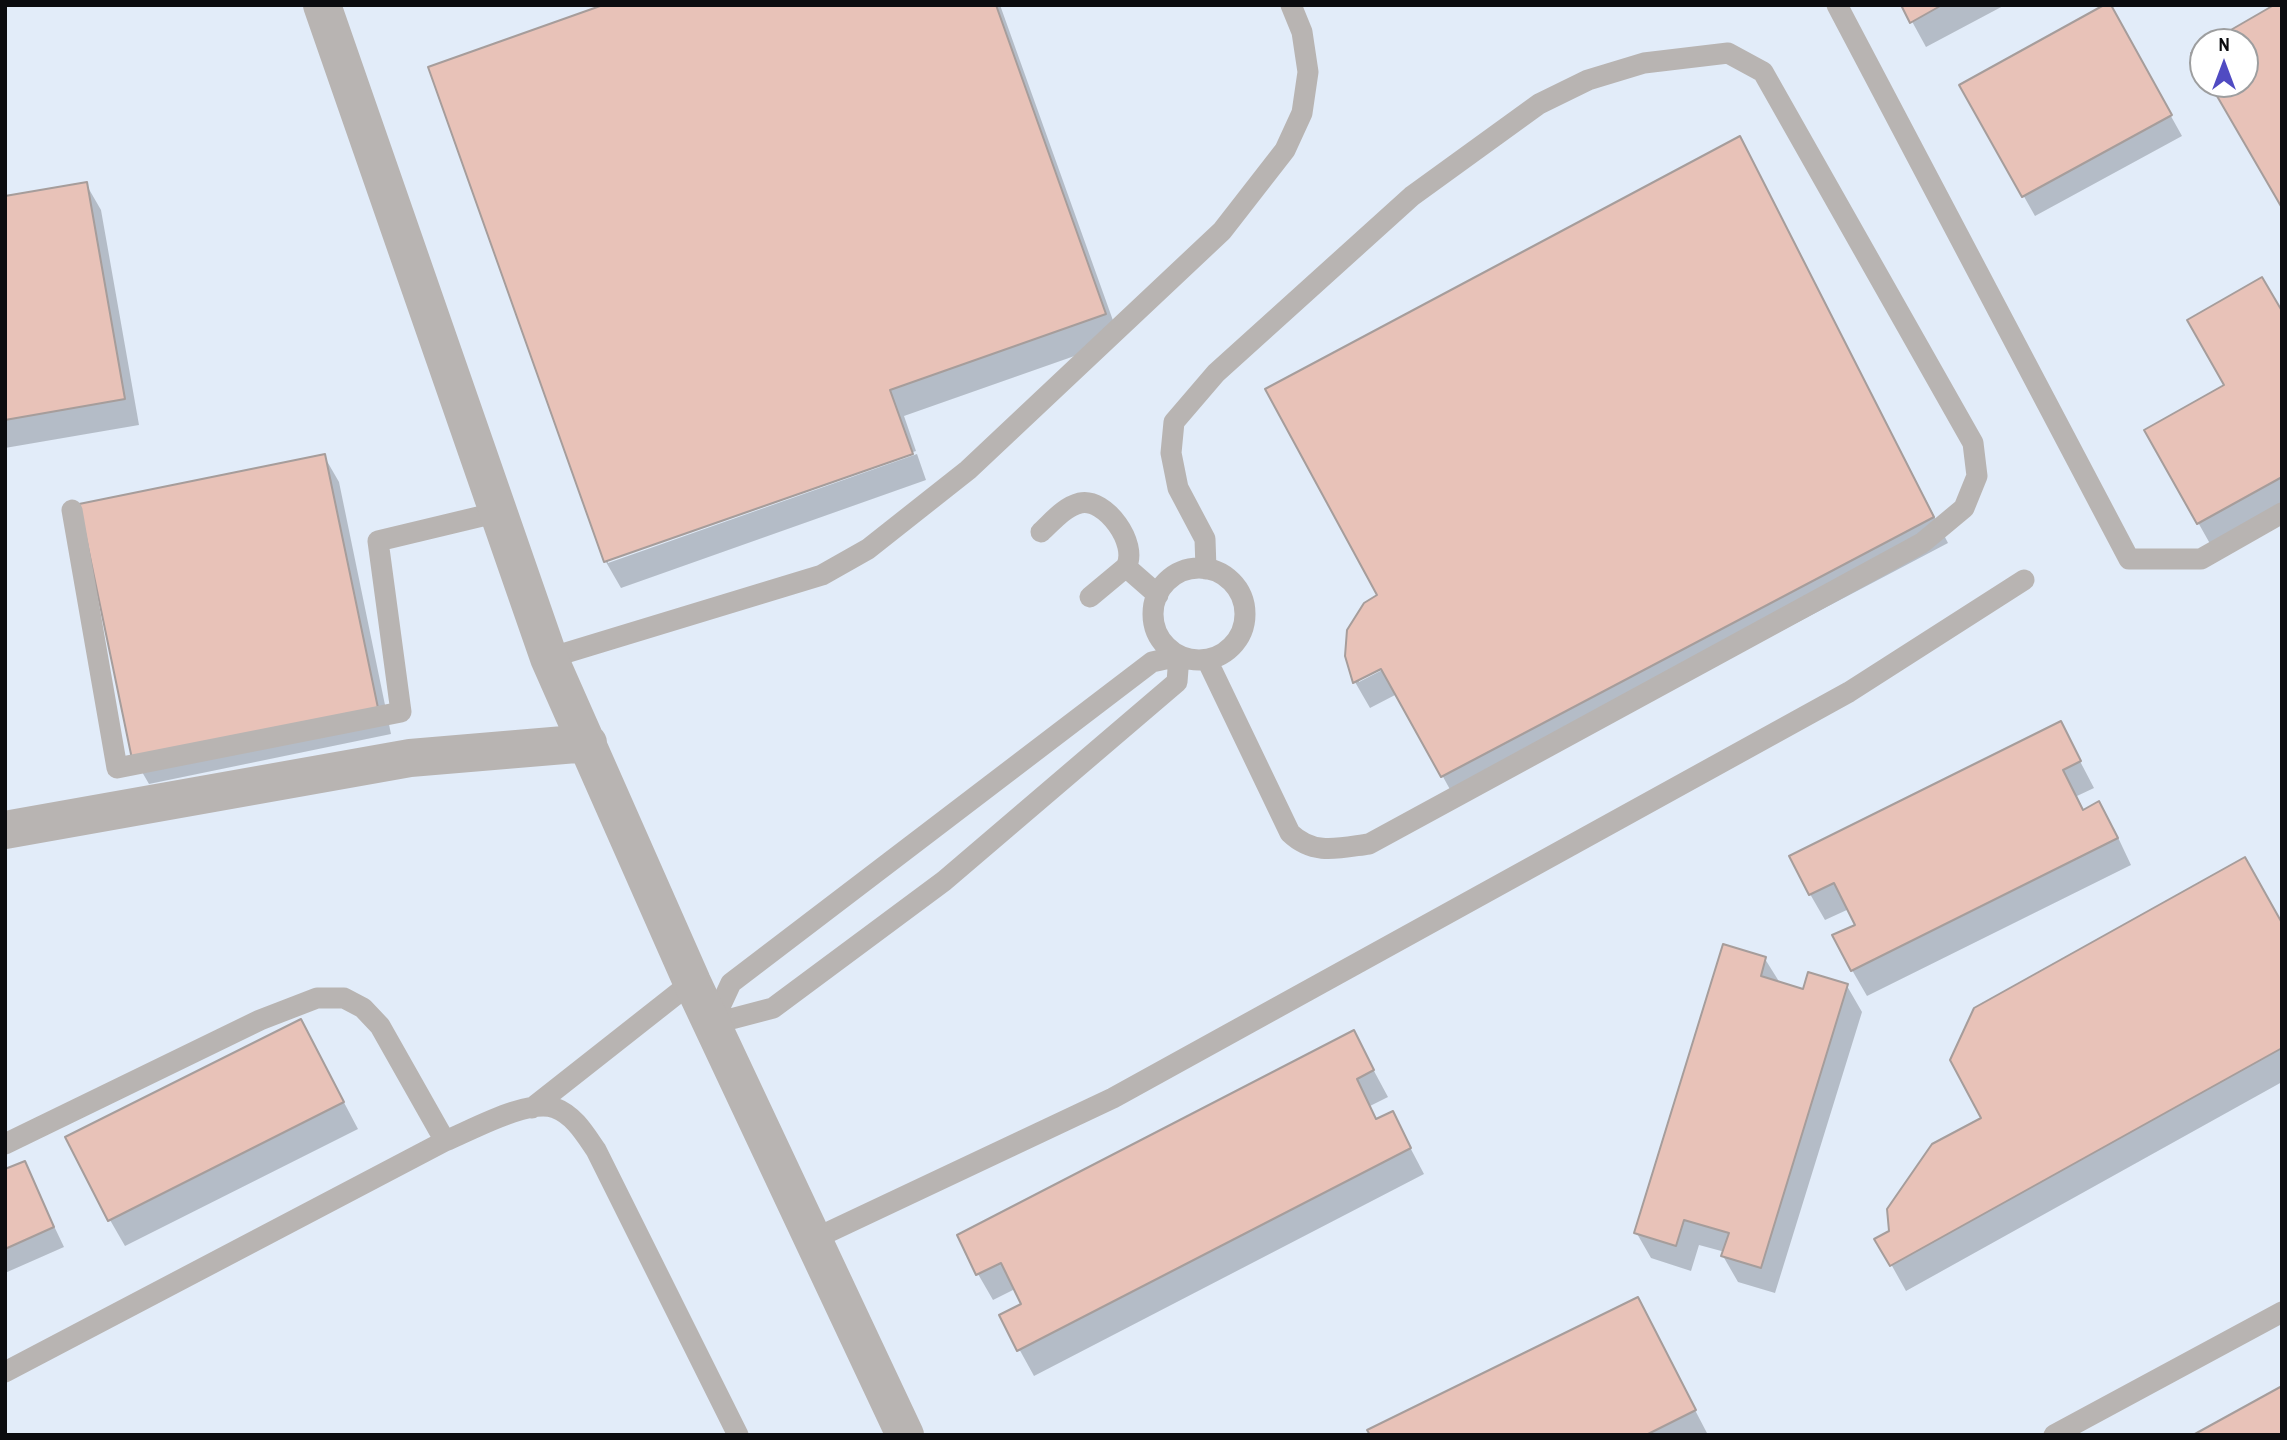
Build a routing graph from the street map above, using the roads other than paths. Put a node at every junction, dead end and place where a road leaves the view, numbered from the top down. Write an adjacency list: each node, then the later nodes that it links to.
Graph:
1 (322, 5): 5 (street)
2 (1291, 5): 14 (lane)
3 (1837, 5): 6 (lane)
4 (72, 510): 5 (lane)
5 (499, 512): 14 (street)
6 (2282, 513)
7 (1041, 532): 8 (lane)
8 (1126, 567): 11 (lane); 12 (lane)
9 (1206, 569): 11 (lane); 15 (lane); 15 (lane)
10 (2024, 580): 23 (lane)
11 (1158, 595): 13 (lane)
12 (1090, 597)
13 (1179, 656): 15 (lane); 19 (lane); 19 (lane)
14 (549, 658): 16 (street)
15 (1206, 660)
16 (588, 743): 17 (street); 18 (street)
17 (6, 828)
18 (692, 982): 19 (street); 20 (lane)
19 (712, 1024): 23 (street)
20 (532, 1108): 21 (lane); 26 (lane)
21 (445, 1142): 22 (lane); 25 (lane)
22 (5, 1144)
23 (814, 1239): 27 (street)
24 (2282, 1312): 28 (lane)
25 (5, 1372)
26 (738, 1435)
27 (905, 1435)
28 (2054, 1435)

